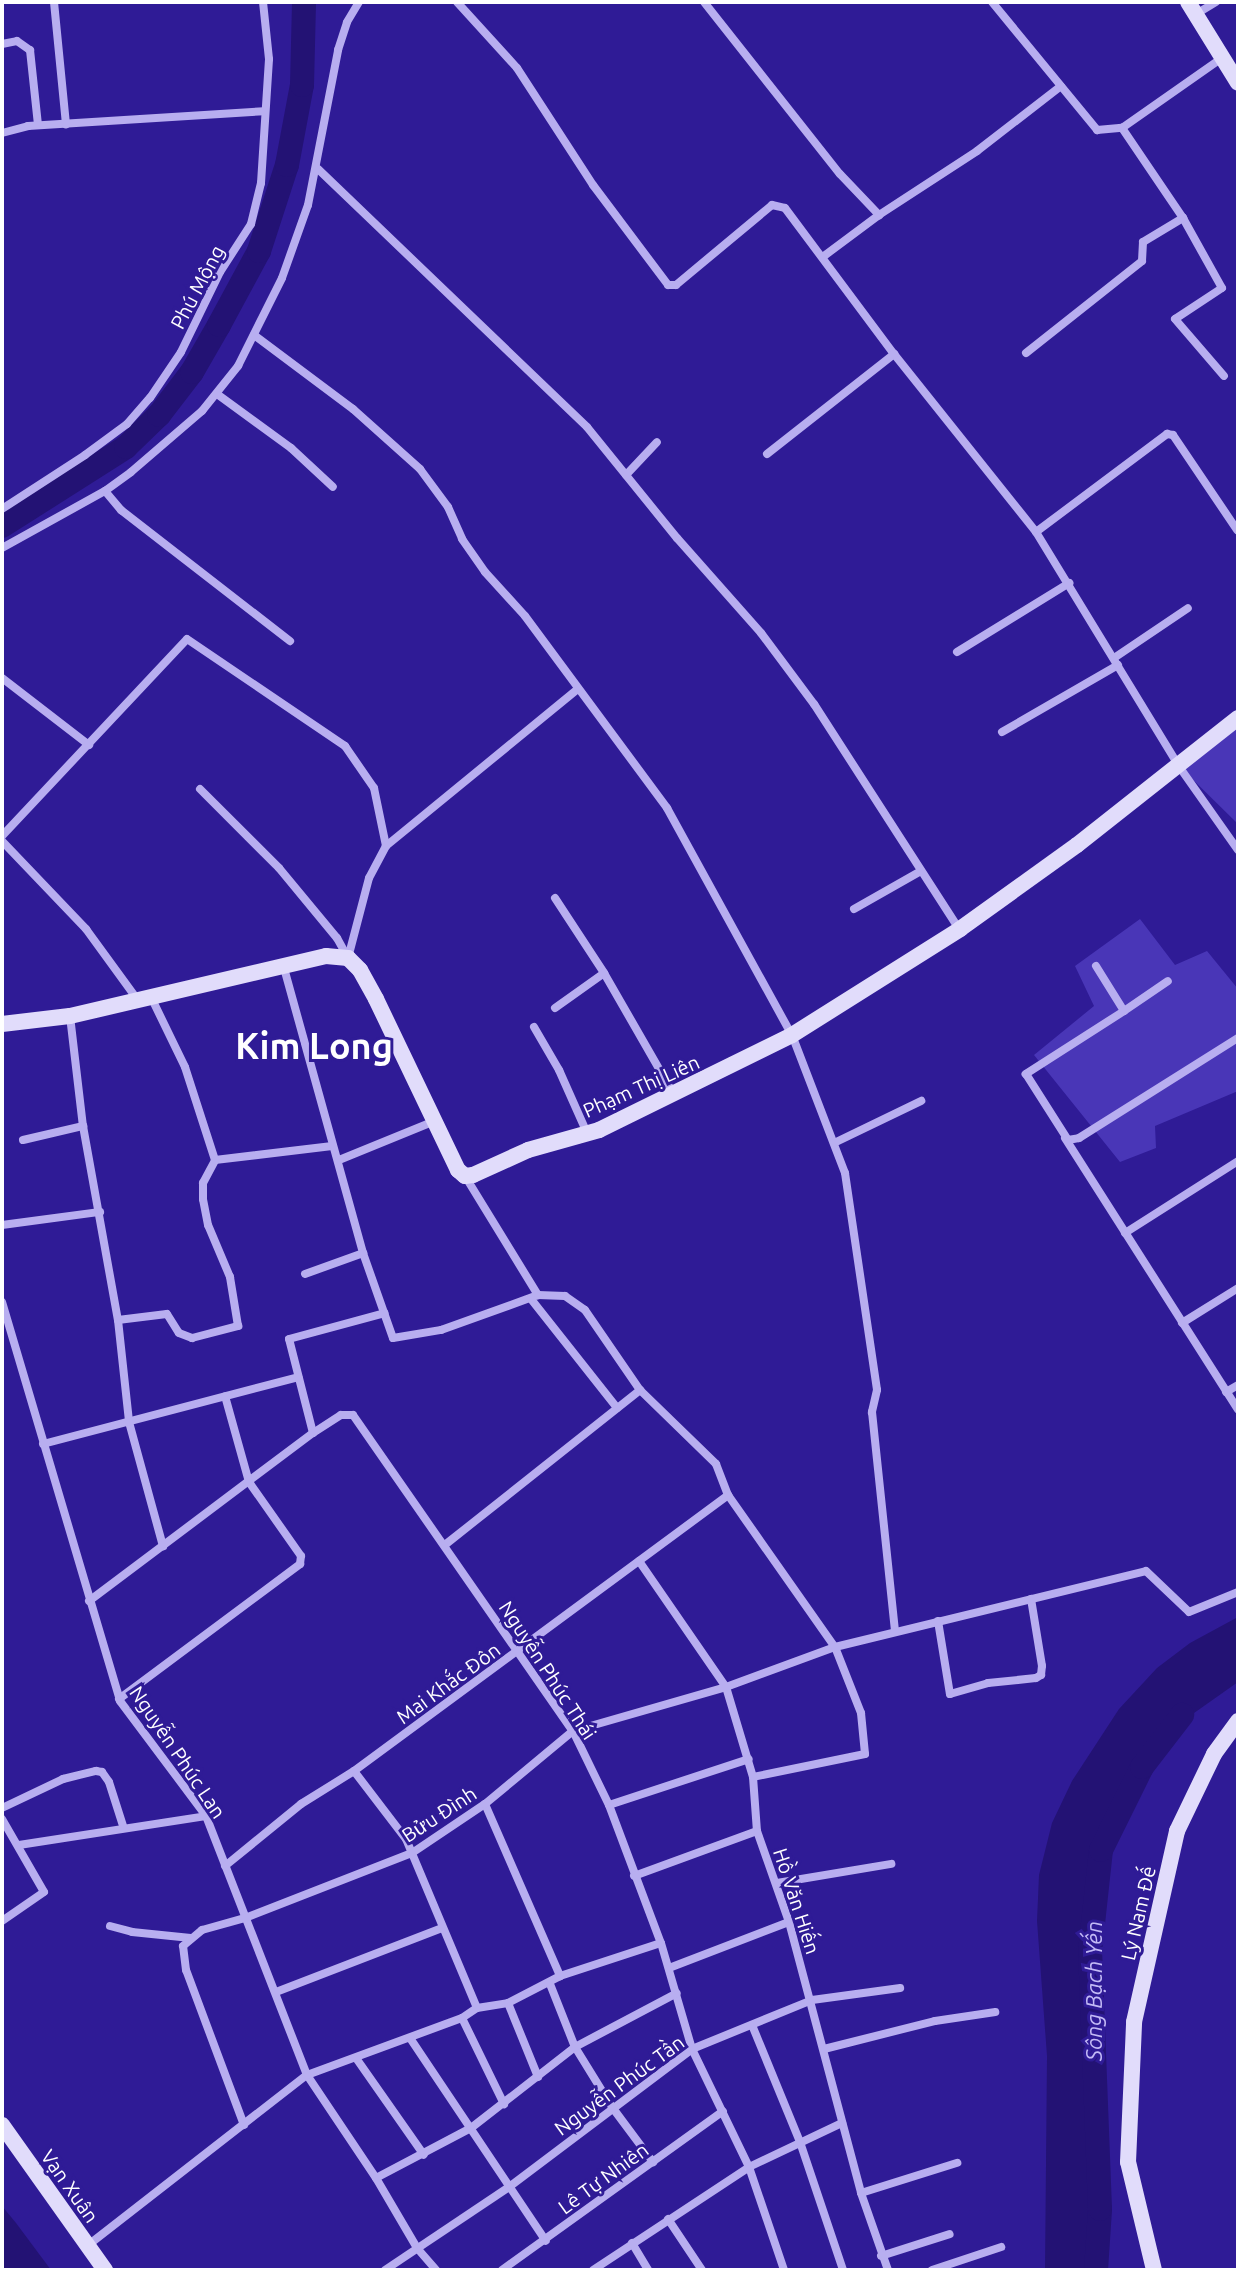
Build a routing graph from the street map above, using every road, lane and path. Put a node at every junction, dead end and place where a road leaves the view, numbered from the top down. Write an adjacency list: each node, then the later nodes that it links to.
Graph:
1 (54, 2): 14 (street)
2 (263, 2): 13 (street, Phú Mộng)
3 (359, 2): 18 (street)
4 (457, 2): 21 (street)
5 (704, 2): 19 (street)
6 (992, 2): 12 (street)
7 (1216, 2): 8 (street)
8 (1192, 8): 10 (street)
9 (2, 44): 15 (street)
10 (1222, 58): 11 (street); 16 (street)
11 (1238, 83)
12 (1061, 86): 16 (street); 19 (street)
13 (264, 111): 14 (street); 32 (street, Phú Mộng)
14 (66, 124): 15 (street)
15 (38, 125): 17 (street)
16 (1122, 128): 20 (street)
17 (2, 133)
18 (318, 169): 22 (street); 29 (street)
19 (879, 215): 21 (street)
20 (1183, 218): 23 (street); 25 (street)
21 (824, 256): 24 (street)
22 (254, 335): 26 (street); 42 (street)
23 (1026, 353)
24 (894, 354): 28 (street); 34 (street)
25 (1224, 376)
26 (217, 394): 30 (street); 31 (street)
27 (657, 442): 29 (street)
28 (767, 454)
29 (626, 475): 51 (street)
30 (333, 487)
31 (105, 491): 35 (street); 38 (street)
32 (2, 509)
33 (1237, 530): 34 (street)
34 (1036, 532): 36 (street)
35 (2, 548)
36 (1069, 583): 39 (street); 40 (street)
37 (1188, 608): 40 (street)
38 (290, 641)
39 (957, 652)
40 (1116, 661): 44 (street); 46 (street)
41 (2, 678): 45 (street)
42 (578, 689): 50 (street); 66 (street)
43 (1238, 718): 46 (street, Phạm Thị Liên)
44 (1002, 732)
45 (89, 745): 48 (street); 50 (street)
46 (1178, 765): 49 (street); 54 (street, Phạm Thị Liên)
47 (200, 789): 55 (street)
48 (2, 839): 60 (street)
49 (1236, 844)
50 (386, 846): 55 (street)
51 (921, 871): 53 (street); 54 (street)
52 (555, 898): 58 (street)
53 (854, 909)
54 (960, 929): 66 (street, Phạm Thị Liên)
55 (348, 958): 57 (street); 70 (street)
56 (1096, 966): 62 (street)
57 (284, 968): 60 (street); 76 (street)
58 (604, 973): 61 (street); 68 (street)
59 (1168, 981): 62 (street)
60 (144, 998): 63 (street); 77 (street)
61 (555, 1008)
62 (1124, 1011): 73 (street)
63 (70, 1016): 64 (street); 71 (street)
64 (2, 1024)
65 (534, 1027): 72 (street)
66 (792, 1035): 68 (street, Phạm Thị Liên); 75 (street)
67 (1238, 1038): 73 (street)
68 (674, 1094): 72 (street, Phạm Thị Liên)
69 (921, 1101): 75 (street)
70 (432, 1122): 78 (street); 80 (street)
71 (83, 1126): 74 (street); 81 (street)
72 (587, 1133): 80 (street, Phạm Thị Liên)
73 (1063, 1135): 83 (street)
74 (23, 1140)
75 (834, 1143): 111 (street)
76 (332, 1146): 77 (street); 78 (street)
77 (215, 1160): 90 (street)
78 (339, 1160): 84 (street)
79 (1238, 1161): 83 (street)
80 (465, 1176): 87 (street)
81 (100, 1212): 82 (street); 90 (street)
82 (2, 1225)
83 (1125, 1233): 91 (street)
84 (363, 1253): 85 (street); 89 (street)
85 (305, 1274)
86 (1238, 1288): 91 (street)
87 (534, 1297): 89 (street); 94 (street); 97 (street)
88 (2, 1302): 101 (street, Nguyễn Phúc Lan)
89 (385, 1313): 92 (street)
90 (118, 1320): 99 (street)
91 (1182, 1323): 95 (street)
92 (298, 1377): 96 (street); 100 (street)
93 (1238, 1385): 95 (street)
94 (640, 1390): 97 (street); 103 (street)
95 (1226, 1392): 98 (street)
96 (225, 1396): 99 (street); 102 (street)
97 (617, 1408): 104 (street)
98 (1238, 1410)
99 (129, 1422): 101 (street); 105 (street)
100 (313, 1433): 102 (street, Nguyễn Phúc Thái); 104 (street, Nguyễn Phúc Thái)
101 (43, 1444): 109 (street, Nguyễn Phúc Lan)
102 (249, 1482): 105 (street, Nguyễn Phúc Thái); 115 (street)
103 (728, 1495): 106 (street, Mai Khắc Đôn); 112 (street)
104 (446, 1544): 113 (street, Nguyễn Phúc Thái)
105 (163, 1546): 109 (street, Nguyễn Phúc Thái)
106 (639, 1561): 113 (street, Mai Khắc Đôn); 114 (street, Hồ Văn Hiến)
107 (1238, 1592): 108 (street, Bửu Đình)
108 (1031, 1599): 110 (street, Bửu Đình); 110 (street)
109 (89, 1601): 115 (street, Nguyễn Phúc Lan)
110 (938, 1621): 111 (street, Bửu Đình)
111 (895, 1631): 112 (street, Bửu Đình)
112 (835, 1647): 114 (street, Bửu Đình); 120 (street)
113 (519, 1652): 117 (street, Nguyễn Phúc Thái); 119 (street, Mai Khắc Đôn)
114 (726, 1687): 117 (street, Bửu Đình); 118 (street, Hồ Văn Hiến)
115 (119, 1699): 124 (street, Nguyễn Phúc Lan)
116 (1238, 1721): 194 (street, Lý Nam Đế)
117 (573, 1731): 121 (street, Bửu Đình); 122 (street, Nguyễn Phúc Thái)
118 (749, 1759): 120 (street, Hồ Văn Hiến); 122 (street)
119 (354, 1771): 129 (street); 131 (street, Mai Khắc Đôn)
120 (753, 1777): 127 (street, Hồ Văn Hiến)
121 (485, 1804): 129 (street, Bửu Đình); 142 (street)
122 (609, 1805): 132 (street, Nguyễn Phúc Thái)
123 (2, 1808): 126 (street)
124 (206, 1816): 126 (street); 131 (street, Nguyễn Phúc Lan)
125 (2, 1819): 128 (street)
126 (123, 1826): 128 (street)
127 (757, 1831): 132 (street); 133 (street, Hồ Văn Hiến)
128 (19, 1845): 135 (street)
129 (412, 1853): 134 (street, Bửu Đình); 138 (street)
130 (891, 1864): 133 (street)
131 (225, 1866): 134 (street, Nguyễn Phúc Lan)
132 (634, 1876): 140 (street, Nguyễn Phúc Thái)
133 (777, 1883): 136 (street, Hồ Văn Hiến)
134 (245, 1918): 139 (street, Bửu Đình); 145 (street, Nguyễn Phúc Lan)
135 (2, 1921)
136 (789, 1922): 141 (street); 147 (street, Hồ Văn Hiến)
137 (110, 1926): 139 (street)
138 (442, 1928): 145 (street); 149 (street)
139 (191, 1938): 165 (street)
140 (661, 1943): 141 (street, Nguyễn Phúc Thái); 142 (street)
141 (669, 1968): 146 (street, Nguyễn Phúc Thái)
142 (560, 1976): 143 (street)
143 (550, 1984): 148 (street); 154 (street)
144 (900, 1988): 147 (street, Nguyễn Phúc Tần)
145 (276, 1992): 158 (street, Nguyễn Phúc Lan)
146 (677, 1993): 154 (street); 155 (street, Nguyễn Phúc Thái)
147 (812, 2000): 152 (street, Nguyễn Phúc Tần); 156 (street, Hồ Văn Hiến)
148 (508, 2003): 149 (street); 159 (street)
149 (477, 2008): 151 (street)
150 (995, 2012): 156 (street)
151 (462, 2018): 153 (street); 160 (street)
152 (752, 2025): 155 (street, Nguyễn Phúc Tần); 167 (street)
153 (410, 2038): 157 (street); 166 (street)
154 (575, 2047): 159 (street); 161 (street)
155 (692, 2049): 161 (street, Nguyễn Phúc Tần); 162 (street, Nguyễn Phúc Thái)
156 (824, 2049): 163 (street, Hồ Văn Hiến)
157 (356, 2058): 158 (street); 168 (street)
158 (307, 2075): 165 (street); 172 (street, Nguyễn Phúc Lan)
159 (538, 2077): 160 (street)
160 (504, 2104): 166 (street)
161 (612, 2107): 169 (street); 173 (street, Nguyễn Phúc Tần)
162 (723, 2111): 169 (street, Lê Tự Nhiên); 171 (street, Nguyễn Phúc Thái)
163 (842, 2123): 167 (street); 174 (street, Hồ Văn Hiến)
164 (2, 2125): 179 (street, Vạn Xuân)
165 (244, 2125): 179 (street)
166 (471, 2128): 168 (street); 173 (street)
167 (800, 2142): 171 (street); 191 (street)
168 (424, 2155): 172 (street)
169 (653, 2162): 177 (street, Lê Tự Nhiên)
170 (957, 2163): 174 (street)
171 (749, 2167): 175 (street); 190 (street, Nguyễn Phúc Thái)
172 (376, 2178): 181 (street, Nguyễn Phúc Lan)
173 (509, 2187): 177 (street); 181 (street, Nguyễn Phúc Tần)
174 (861, 2193): 182 (street, Hồ Văn Hiến)
175 (668, 2219): 178 (street); 189 (street)
176 (950, 2234): 182 (street)
177 (546, 2241): 186 (street, Lê Tự Nhiên)
178 (632, 2243): 187 (street); 188 (street)
179 (87, 2246): 183 (street, Vạn Xuân)
180 (1001, 2247): 193 (street)
181 (417, 2248): 184 (street, Nguyễn Phúc Tần); 185 (street, Nguyễn Phúc Lan)
182 (881, 2256): 192 (street, Hồ Văn Hiến)
183 (105, 2270)
184 (385, 2270)
185 (436, 2270)
186 (502, 2270)
187 (593, 2270)
188 (648, 2270)
189 (702, 2270)
190 (784, 2270)
191 (843, 2270)
192 (888, 2270)
193 (932, 2270)
194 (1154, 2270)

